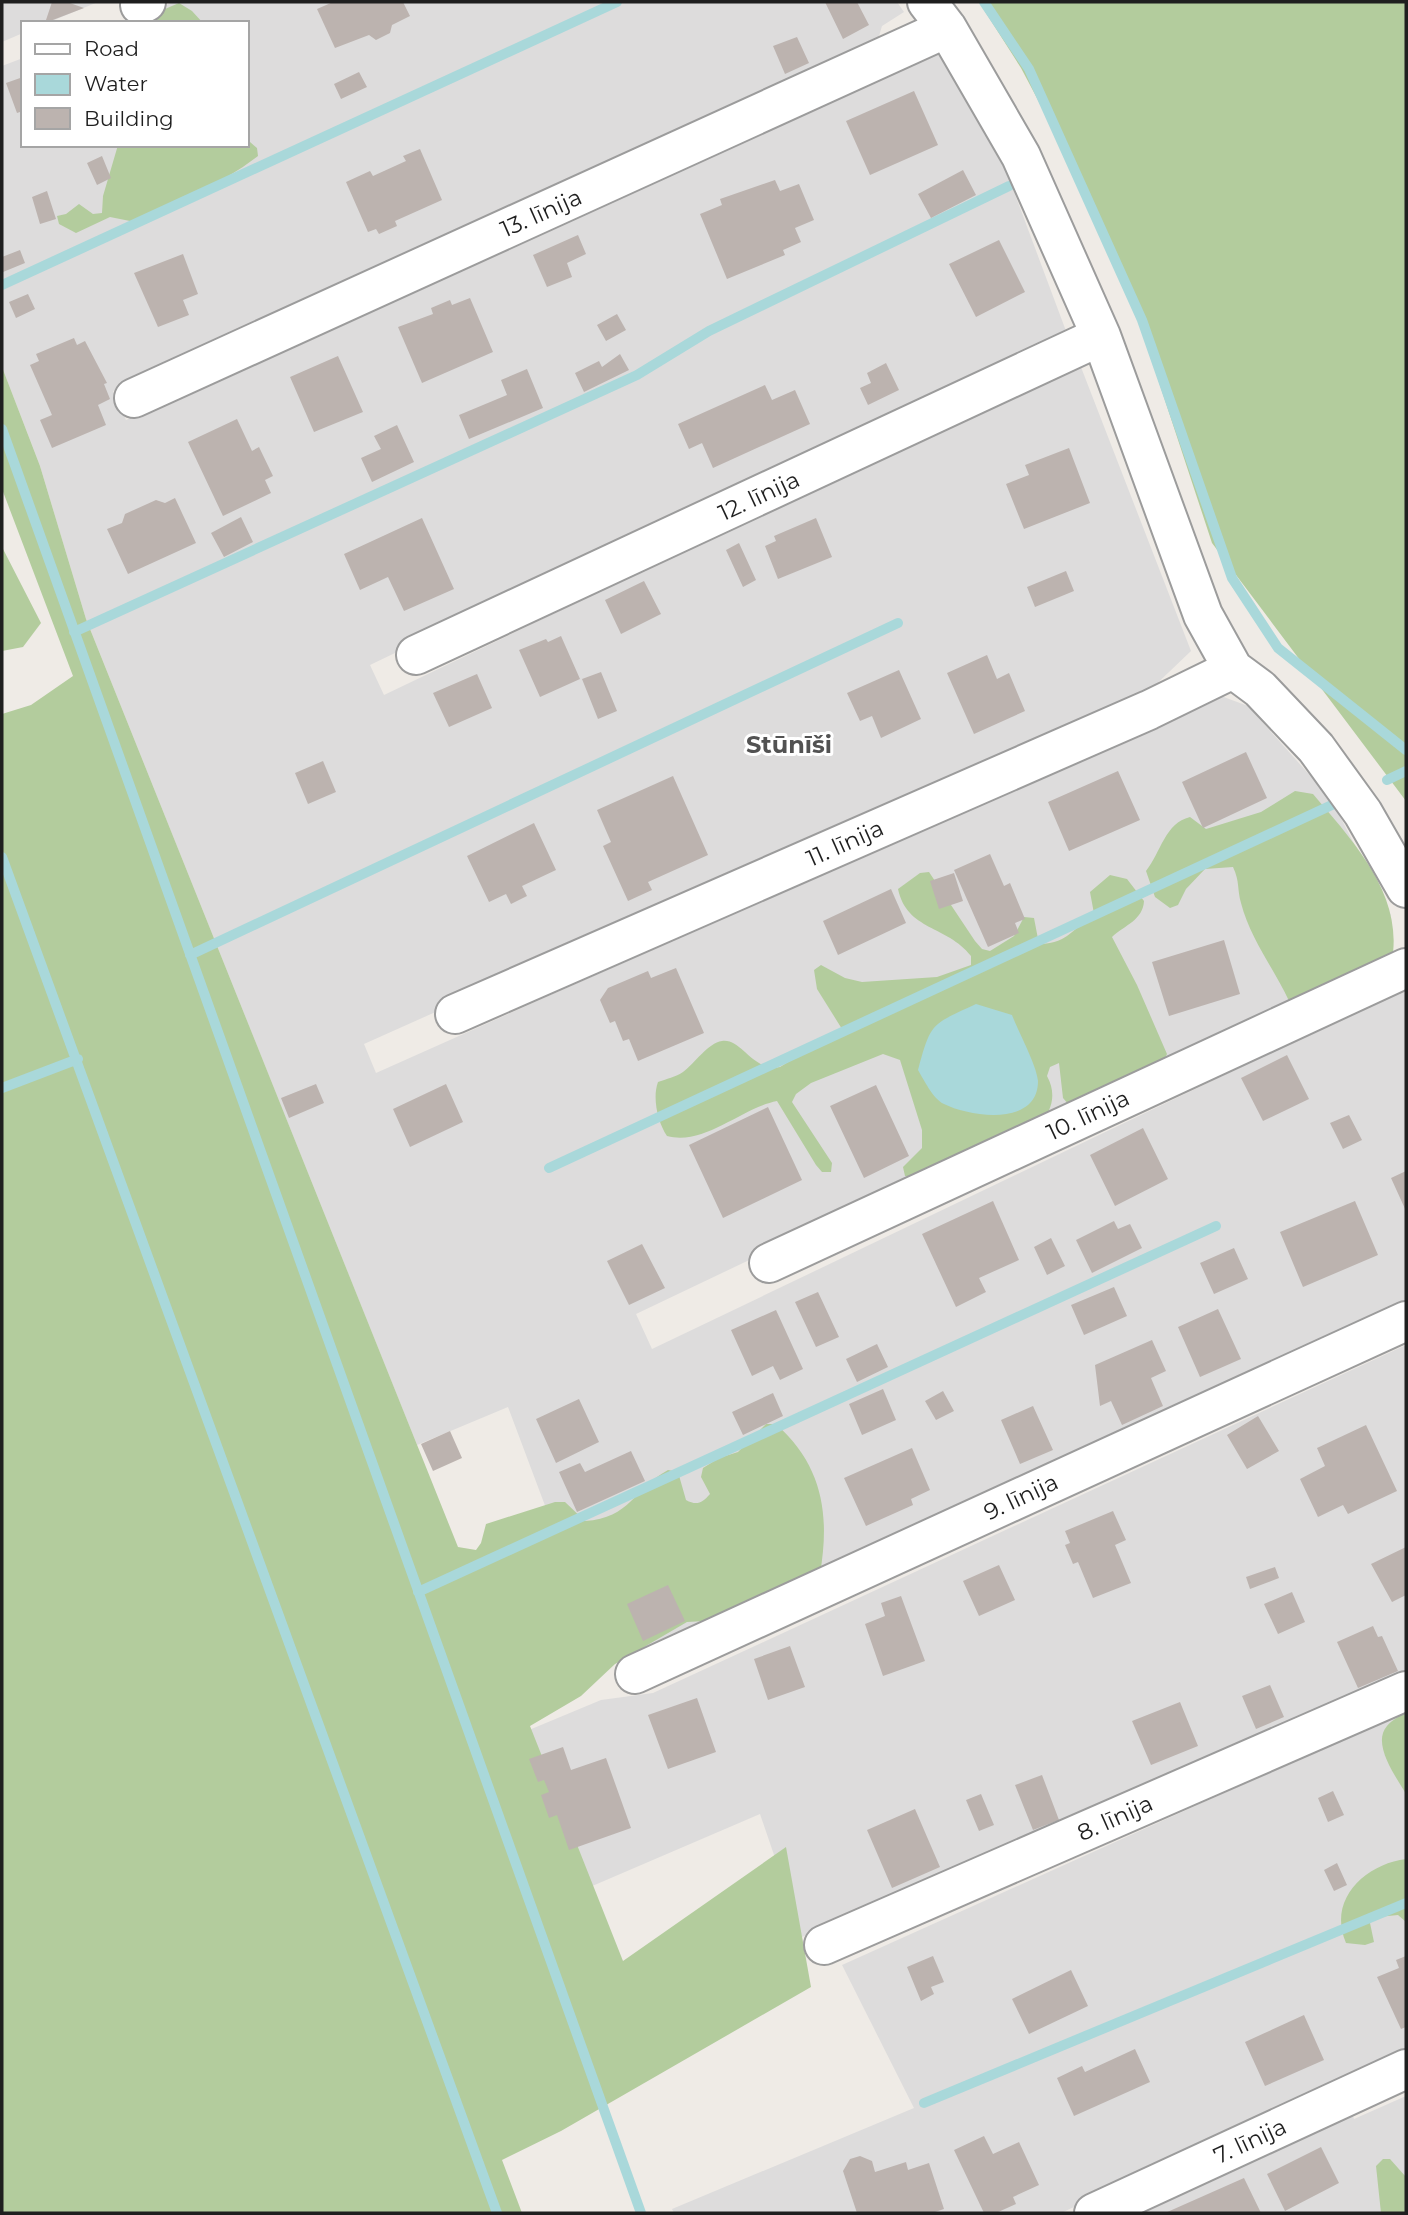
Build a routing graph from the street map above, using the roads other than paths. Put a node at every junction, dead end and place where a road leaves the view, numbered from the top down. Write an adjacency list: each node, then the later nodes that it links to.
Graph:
1 (937, 15): 2 (street); 3 (street, 13. līnija)
2 (1101, 336): 4 (street, 12. līnija); 5 (street)
3 (134, 398)
4 (416, 655)
5 (1233, 669): 6 (street); 8 (street, 11. līnija)
6 (1406, 888)
7 (1406, 968): 9 (street, 10. līnija)
8 (455, 1014)
9 (769, 1263)
10 (1406, 1321): 11 (street, 9. līnija)
11 (635, 1674)
12 (1406, 1691): 13 (street, 8. līnija)
13 (824, 1945)
14 (1406, 2069): 15 (street, 7. līnija)
15 (1094, 2213)

